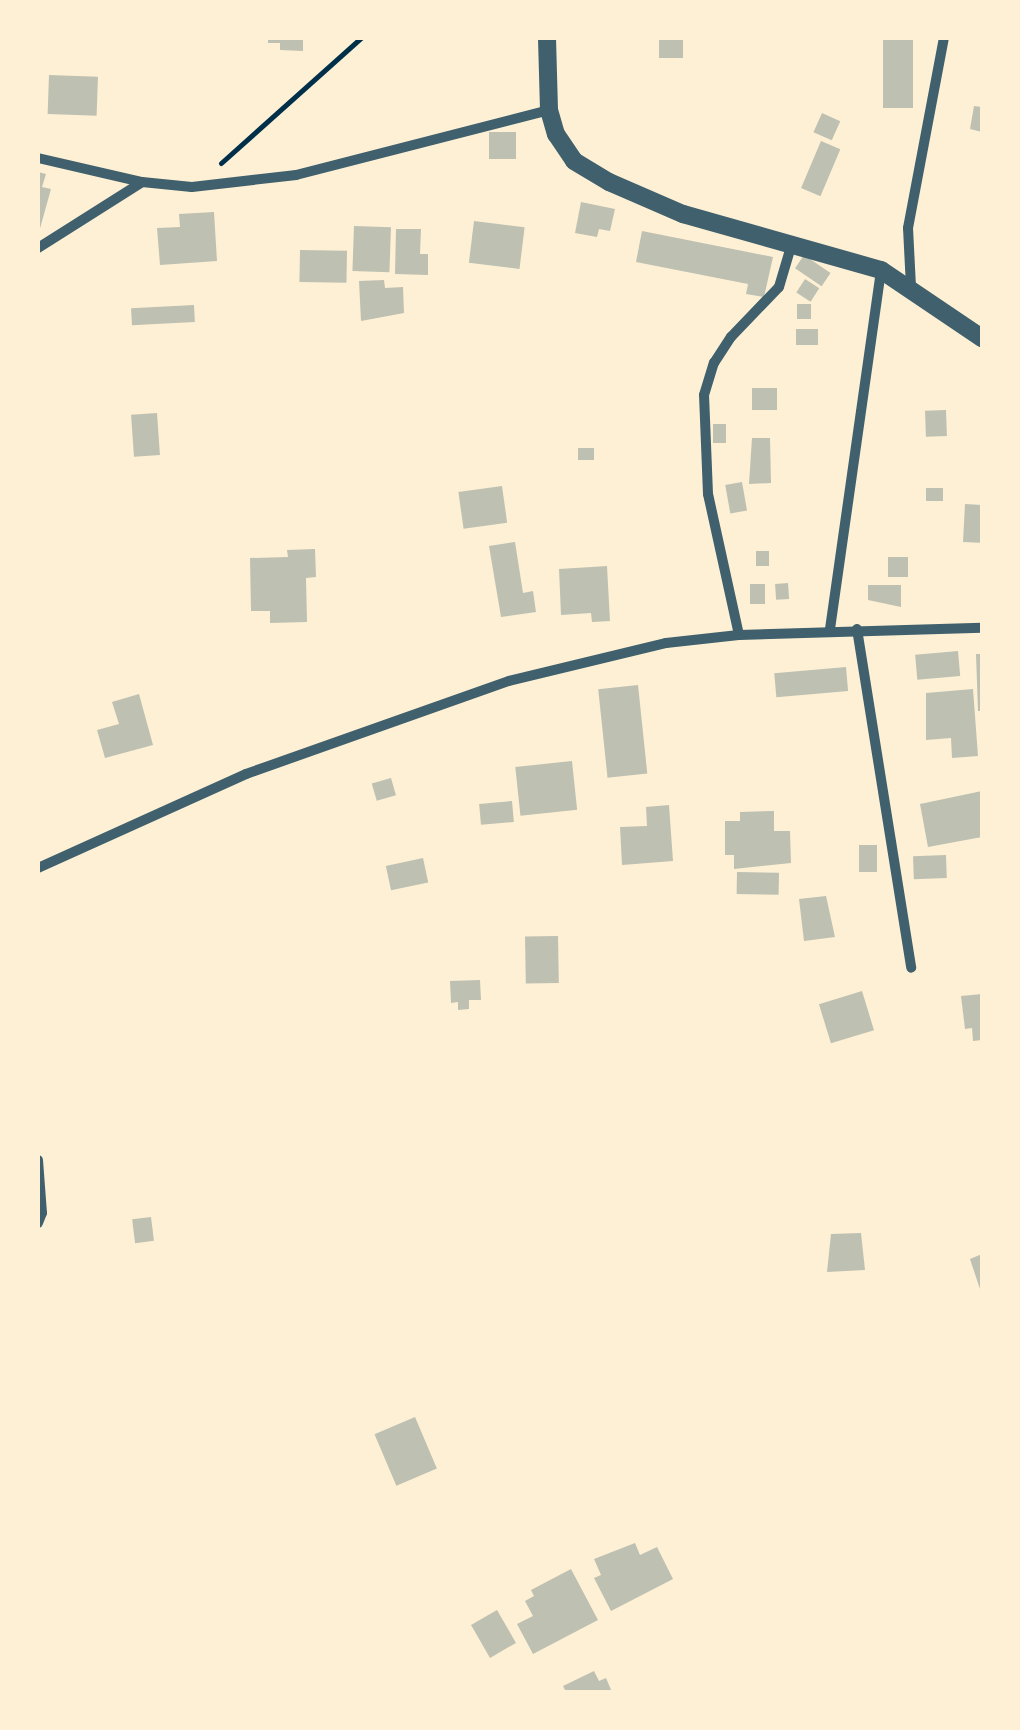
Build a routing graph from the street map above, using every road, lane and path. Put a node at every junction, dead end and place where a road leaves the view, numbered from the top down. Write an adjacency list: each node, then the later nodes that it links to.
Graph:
1 (360, 38): 7 (path)
2 (547, 38): 4 (street)
3 (944, 38): 11 (street)
4 (549, 110): 7 (street); 8 (street)
5 (38, 158): 6 (street)
6 (142, 182): 7 (street); 9 (street)
7 (192, 187)
8 (792, 242): 10 (street); 16 (street)
9 (38, 248)
10 (880, 270): 11 (street); 14 (street)
11 (910, 286): 12 (street)
12 (982, 338)
13 (982, 628): 15 (street)
14 (830, 629): 15 (street); 16 (street)
15 (857, 629): 18 (street)
16 (739, 635): 17 (street)
17 (38, 868)
18 (911, 968)
19 (38, 1160): 20 (street)
20 (38, 1224)

